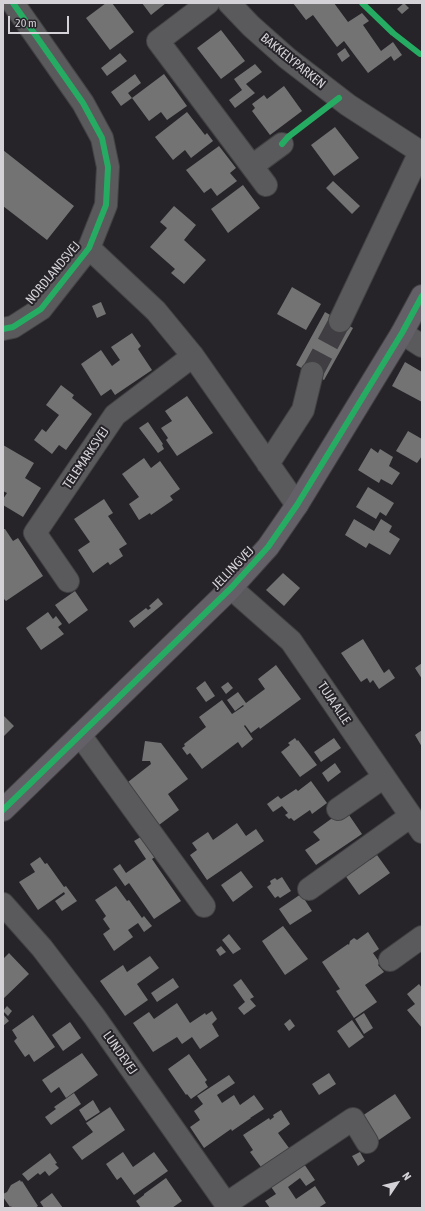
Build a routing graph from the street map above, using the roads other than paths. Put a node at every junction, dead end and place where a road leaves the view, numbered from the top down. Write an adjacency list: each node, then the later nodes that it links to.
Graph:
1 (13, 3): 8 (street, NORDLANDSVEJ)
2 (208, 3): 6 (street)
3 (229, 3): 5 (street, BAKKELYPARKEN)
4 (282, 144): 6 (street)
5 (421, 152): 10 (street)
6 (252, 166): 7 (street)
7 (266, 185)
8 (89, 248): 11 (street, NORDLANDSVEJ); 14 (street, NORDLANDSVEJ)
9 (422, 296): 12 (main road, JELLINGVEJ)
10 (340, 321)
11 (3, 329)
12 (402, 332): 13 (street); 17 (main road, JELLINGVEJ)
13 (422, 346)
14 (193, 356): 16 (street, NORDLANDSVEJ); 18 (street, TELEMARKSVEJ)
15 (312, 373): 16 (street)
16 (268, 464): 17 (street, NORDLANDSVEJ)
17 (296, 505): 19 (main road, JELLINGVEJ)
18 (68, 581)
19 (231, 588): 20 (main road, JELLINGVEJ); 21 (street, TUJA ALLE)
20 (80, 735): 23 (main road, JELLINGVEJ); 27 (street)
21 (384, 777): 22 (street); 24 (street, TUJA ALLE)
22 (338, 809)
23 (3, 810)
24 (416, 824): 25 (street)
25 (310, 889)
26 (3, 904): 31 (street, LUNDEVEJ)
27 (204, 906)
28 (422, 937): 29 (street)
29 (390, 960)
30 (367, 1142): 31 (street)
31 (227, 1206)

